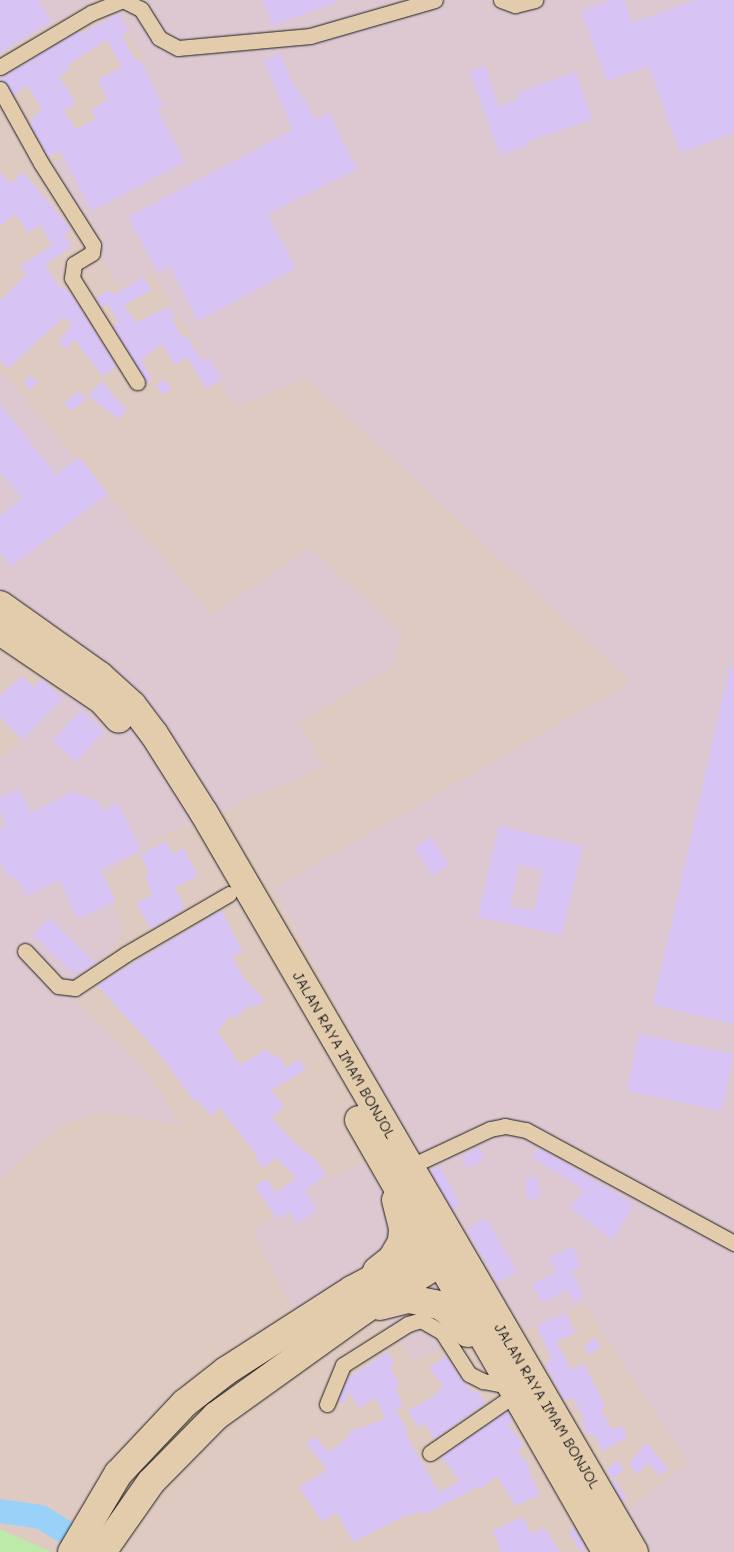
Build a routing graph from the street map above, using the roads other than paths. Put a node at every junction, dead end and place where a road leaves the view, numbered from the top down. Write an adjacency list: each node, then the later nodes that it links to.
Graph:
1 (435, 0): 4 (street)
2 (501, 0): 3 (street)
3 (535, 0)
4 (0, 67)
5 (0, 89): 6 (street)
6 (137, 382)
7 (0, 605): 12 (highway, JALAN RAYA IMAM BONJOL)
8 (0, 631): 9 (highway, JALAN RAYA IMAM BONJOL)
9 (229, 894): 10 (street); 11 (highway, JALAN RAYA IMAM BONJOL)
10 (25, 950)
11 (379, 1154): 14 (highway, JALAN RAYA IMAM BONJOL); 15 (highway)
12 (409, 1167): 13 (street); 14 (highway, JALAN RAYA IMAM BONJOL)
13 (734, 1243)
14 (444, 1251): 15 (highway); 16 (highway, JALAN RAYA IMAM BONJOL); 22 (highway, JALAN RAYA IMAM BONJOL)
15 (357, 1301): 16 (highway); 19 (highway); 20 (highway)
16 (508, 1384): 17 (street); 18 (street); 21 (highway, JALAN RAYA IMAM BONJOL)
17 (327, 1404)
18 (430, 1453)
19 (72, 1552)
20 (102, 1552)
21 (606, 1552)
22 (634, 1552)

